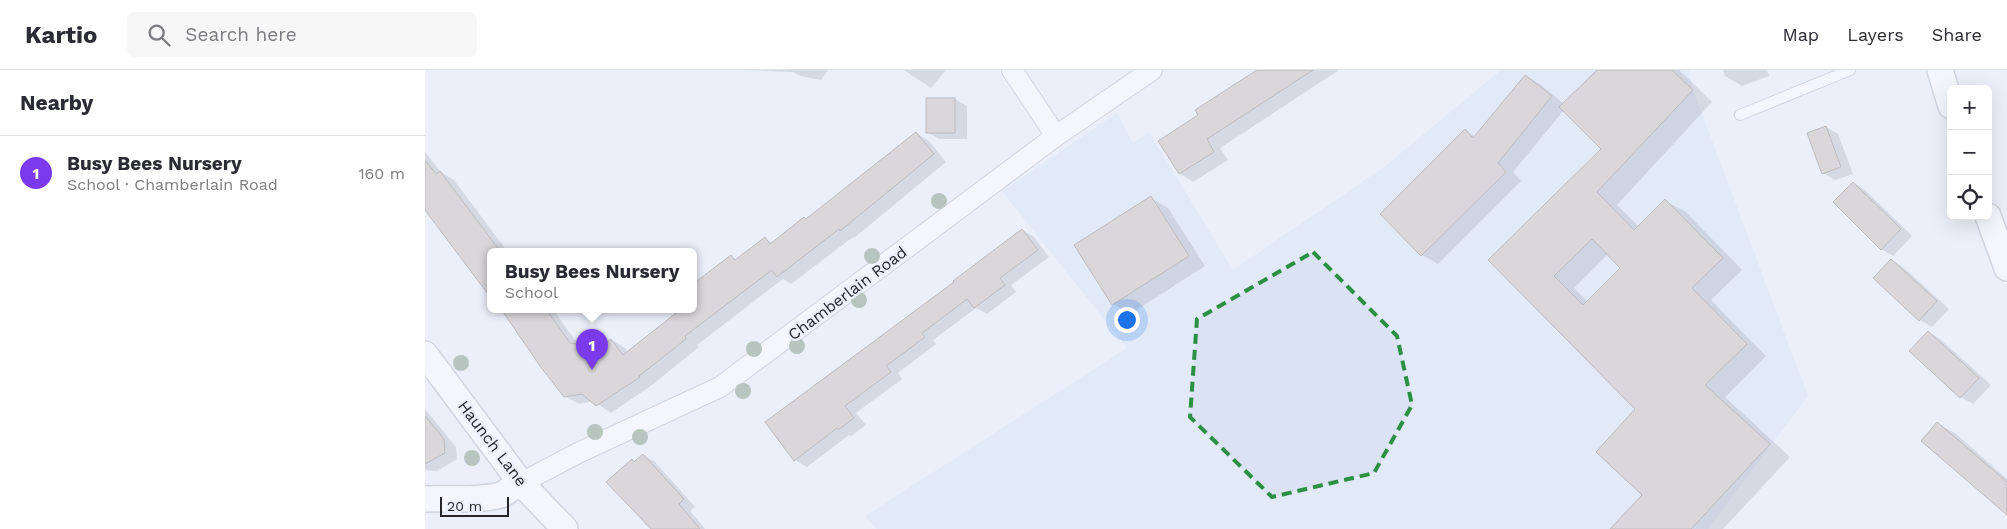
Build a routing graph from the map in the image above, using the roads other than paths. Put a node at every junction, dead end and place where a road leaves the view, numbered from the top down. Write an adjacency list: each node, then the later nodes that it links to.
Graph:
1 (1012, 70): 7 (street)
2 (1152, 70): 7 (street, Chamberlain Road)
3 (1850, 70): 6 (lane)
4 (1940, 70): 5 (street)
5 (1947, 93)
6 (1740, 115)
7 (1056, 136): 11 (street, Chamberlain Road)
8 (1989, 220): 9 (street)
9 (2007, 268)
10 (425, 354): 11 (street, Haunch Lane)
11 (521, 483): 12 (street); 13 (street, Haunch Lane)
12 (425, 499)
13 (565, 529)

